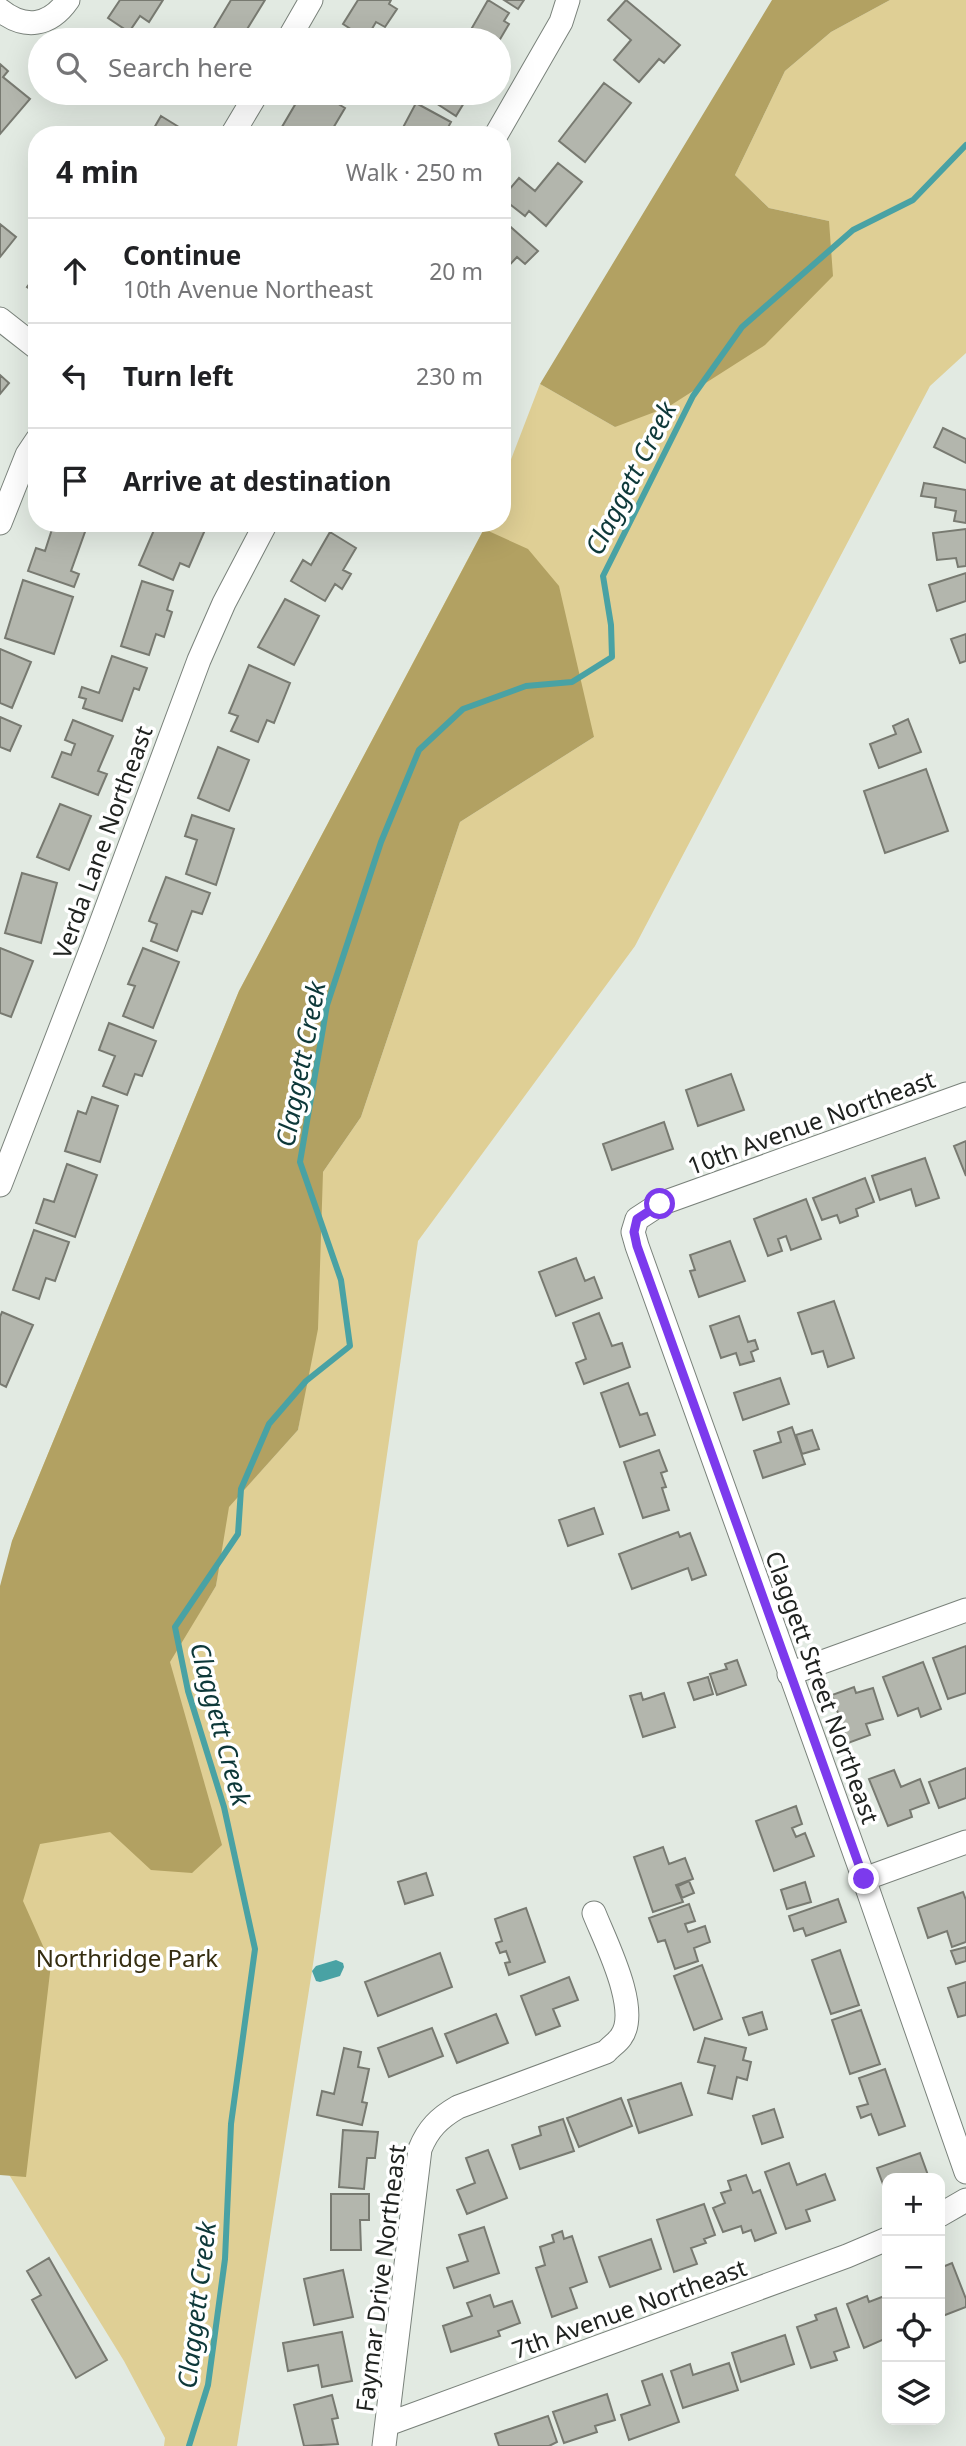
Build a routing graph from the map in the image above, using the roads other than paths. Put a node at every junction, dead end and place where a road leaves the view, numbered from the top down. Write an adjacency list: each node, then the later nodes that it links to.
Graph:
1 (68, 0): 4 (street)
2 (311, 0): 5 (street)
3 (568, 0): 8 (street)
4 (0, 10)
5 (295, 28)
6 (250, 105): 7 (street)
7 (237, 126)
8 (501, 126)
9 (0, 319): 10 (street)
10 (28, 341)
11 (28, 454): 12 (street)
12 (0, 523)
13 (261, 532): 15 (street, Verda Lane Northeast)
14 (966, 1094): 16 (street, 10th Avenue Northeast)
15 (0, 1185)
16 (637, 1219): 18 (street, Claggett Street Northeast)
17 (966, 1610): 18 (street)
18 (789, 1674): 20 (street, Claggett Street Northeast)
19 (966, 1842): 20 (street)
20 (864, 1879): 22 (street, Claggett Street Northeast)
21 (594, 1913): 26 (street, Faymar Drive Northeast)
22 (966, 2172)
23 (966, 2200): 24 (street)
24 (945, 2212)
25 (882, 2241): 26 (street, 7th Avenue Northeast)
26 (386, 2435)

